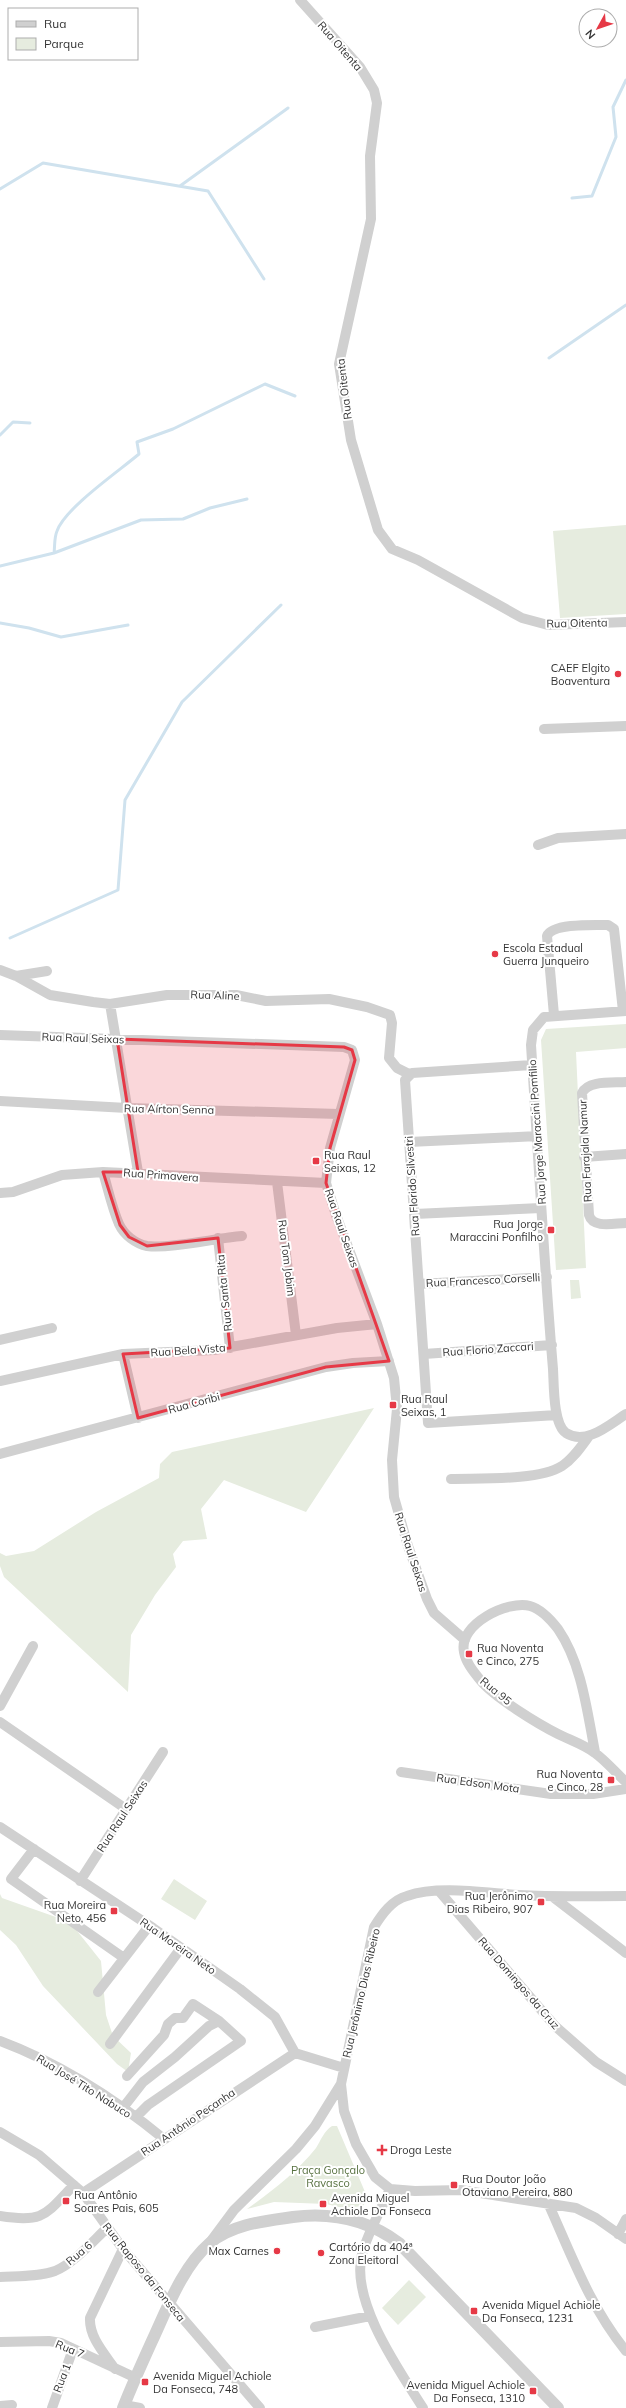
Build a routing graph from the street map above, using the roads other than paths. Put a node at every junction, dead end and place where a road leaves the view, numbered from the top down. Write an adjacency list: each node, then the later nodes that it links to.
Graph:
1 (300, 0): 2 (street, Rua Oitenta)
2 (626, 622)
3 (626, 726): 4 (street)
4 (544, 729)
5 (626, 834): 6 (street)
6 (538, 845)
7 (0, 970): 9 (street, Rua Aline)
8 (47, 971): 9 (street)
9 (16, 976): 10 (street, Rua Aline)
10 (110, 1004): 14 (street); 16 (street, Rua Aline)
11 (624, 1011): 12 (street, Rua Jorge Maraccini Pomfilio); 12 (street)
12 (554, 1015): 15 (street, Rua Jorge Maraccini Pomfilio)
13 (0, 1035): 14 (street, Rua Raul Seixas)
14 (117, 1039): 19 (street); 20 (street, Rua Raul Seixas)
15 (532, 1065): 16 (street); 21 (street, Rua Jorge Maraccini Pomfilio)
16 (409, 1074): 22 (street, Rua Florido Silvestri)
17 (626, 1082): 24 (street, Rua Farajala Namur)
18 (0, 1101): 19 (street, Rua Aírton Senna)
19 (127, 1108): 20 (street, Rua Aírton Senna); 26 (street)
20 (339, 1114): 28 (street, Rua Raul Seixas)
21 (538, 1136): 22 (street); 30 (street, Rua Jorge Maraccini Pomfilio)
22 (409, 1142): 31 (street, Rua Florido Silvestri)
23 (626, 1154): 24 (street)
24 (584, 1157): 32 (street, Rua Farajala Namur)
25 (103, 1172): 26 (street, Rua Primavera); 29 (street, Rua Primavera); 34 (street)
26 (138, 1172): 27 (street, Rua Primavera)
27 (277, 1182): 28 (street, Rua Primavera); 39 (street, Rua Tom Jobim)
28 (326, 1183): 37 (street, Rua Raul Seixas)
29 (0, 1193)
30 (541, 1208): 31 (street); 35 (street, Rua Jorge Maraccini Pomfilio)
31 (415, 1214): 36 (street, Rua Florido Silvestri)
32 (626, 1223)
33 (242, 1236): 34 (street)
34 (218, 1238): 42 (street, Rua Santa Rita)
35 (547, 1277): 36 (street, Rua Francesco Corselli); 41 (street, Rua Jorge Maraccini Pomfilio)
36 (419, 1284): 44 (street, Rua Florido Silvestri)
37 (377, 1324): 39 (street, Rua Bela Vista); 45 (street, Rua Raul Seixas)
38 (52, 1328): 40 (street)
39 (296, 1335): 42 (street, Rua Bela Vista)
40 (0, 1340)
41 (552, 1345): 44 (street, Rua Florio Zaccari); 48 (street, Rua Jorge Maraccini Pomfilio)
42 (230, 1348): 43 (street, Rua Bela Vista)
43 (123, 1354): 46 (street, Rua Bela Vista); 49 (street)
44 (424, 1354): 48 (street, Rua Florido Silvestri)
45 (389, 1361): 49 (street, Rua Coribi); 53 (street, Rua Raul Seixas)
46 (0, 1381)
47 (626, 1414): 50 (street)
48 (557, 1415): 50 (street, Rua Jorge Maraccini Pomfilio)
49 (138, 1418): 51 (street, Rua Coribi)
50 (589, 1436): 52 (street)
51 (0, 1454)
52 (451, 1479)
53 (465, 1640): 58 (street, Rua 95); 58 (street)
54 (33, 1646): 55 (street)
55 (0, 1706)
56 (0, 1722): 62 (street)
57 (163, 1752): 62 (street, Rua Raul Seixas)
58 (595, 1752): 60 (street, Rua 95)
59 (401, 1772): 61 (street, Rua Edson Mota)
60 (626, 1782)
61 (626, 1789)
62 (126, 1809): 65 (street, Rua Raul Seixas)
63 (0, 1827): 64 (street, Rua Moreira Neto)
64 (34, 1849): 65 (street, Rua Moreira Neto); 72 (street)
65 (80, 1881): 69 (street, Rua Moreira Neto)
66 (439, 1891): 68 (street, Rua Jerônimo Dias Ribeiro); 78 (street, Rua Jerônimo Dias Ribeiro); 80 (street, Rua Domingos da Cruz)
67 (626, 1896): 68 (street, Rua Jerônimo Dias Ribeiro)
68 (553, 1897): 71 (street)
69 (150, 1926): 70 (street, Rua Moreira Neto); 72 (street)
70 (181, 1948): 76 (street); 77 (street, Rua Moreira Neto)
71 (626, 1953)
72 (124, 1958): 73 (street)
73 (98, 1992)
74 (219, 2021): 79 (street); 82 (street); 83 (street)
75 (0, 2041): 82 (street, Rua José Tito Nabuco)
76 (110, 2044)
77 (295, 2053): 78 (street); 85 (street, Rua Antônio Peçanha)
78 (344, 2068): 81 (street, Rua Jerônimo Dias Ribeiro)
79 (127, 2076)
80 (626, 2081)
81 (341, 2084): 87 (street, Rua Jerônimo Dias Ribeiro); 95 (street, Rua Jerônimo Dias Ribeiro)
82 (122, 2109): 83 (street, Rua José Tito Nabuco)
83 (136, 2117): 85 (street, Rua José Tito Nabuco)
84 (0, 2132): 86 (street, Rua Raposo da Fonseca)
85 (164, 2139): 88 (street, Rua Antônio Peçanha)
86 (74, 2185): 88 (street, Rua Raposo da Fonseca); 90 (street)
87 (390, 2189): 89 (street); 92 (street)
88 (83, 2193): 93 (street, Rua Raposo da Fonseca)
89 (548, 2203): 94 (street); 103 (street)
90 (0, 2216)
91 (626, 2219): 94 (street)
92 (374, 2227): 95 (street); 99 (street); 113 (street)
93 (107, 2228): 96 (street, Rua Raposo da Fonseca); 97 (street, Rua 6)
94 (622, 2237)
95 (210, 2242): 98 (street)
96 (123, 2250): 98 (street, Rua Raposo da Fonseca); 104 (street)
97 (0, 2277)
98 (169, 2305): 105 (street); 111 (street, Rua Raposo da Fonseca)
99 (370, 2316): 100 (street); 112 (street)
100 (315, 2328)
101 (0, 2342): 102 (street, Rua 7)
102 (73, 2349): 104 (street, Rua 7); 109 (street, Rua 1)
103 (626, 2351)
104 (116, 2370): 105 (street, Rua 7)
105 (136, 2378): 108 (street)
106 (12, 2405): 107 (street)
107 (0, 2406)
108 (124, 2406): 110 (street)
109 (52, 2408)
110 (140, 2408)
111 (260, 2408)
112 (423, 2408)
113 (558, 2408)

